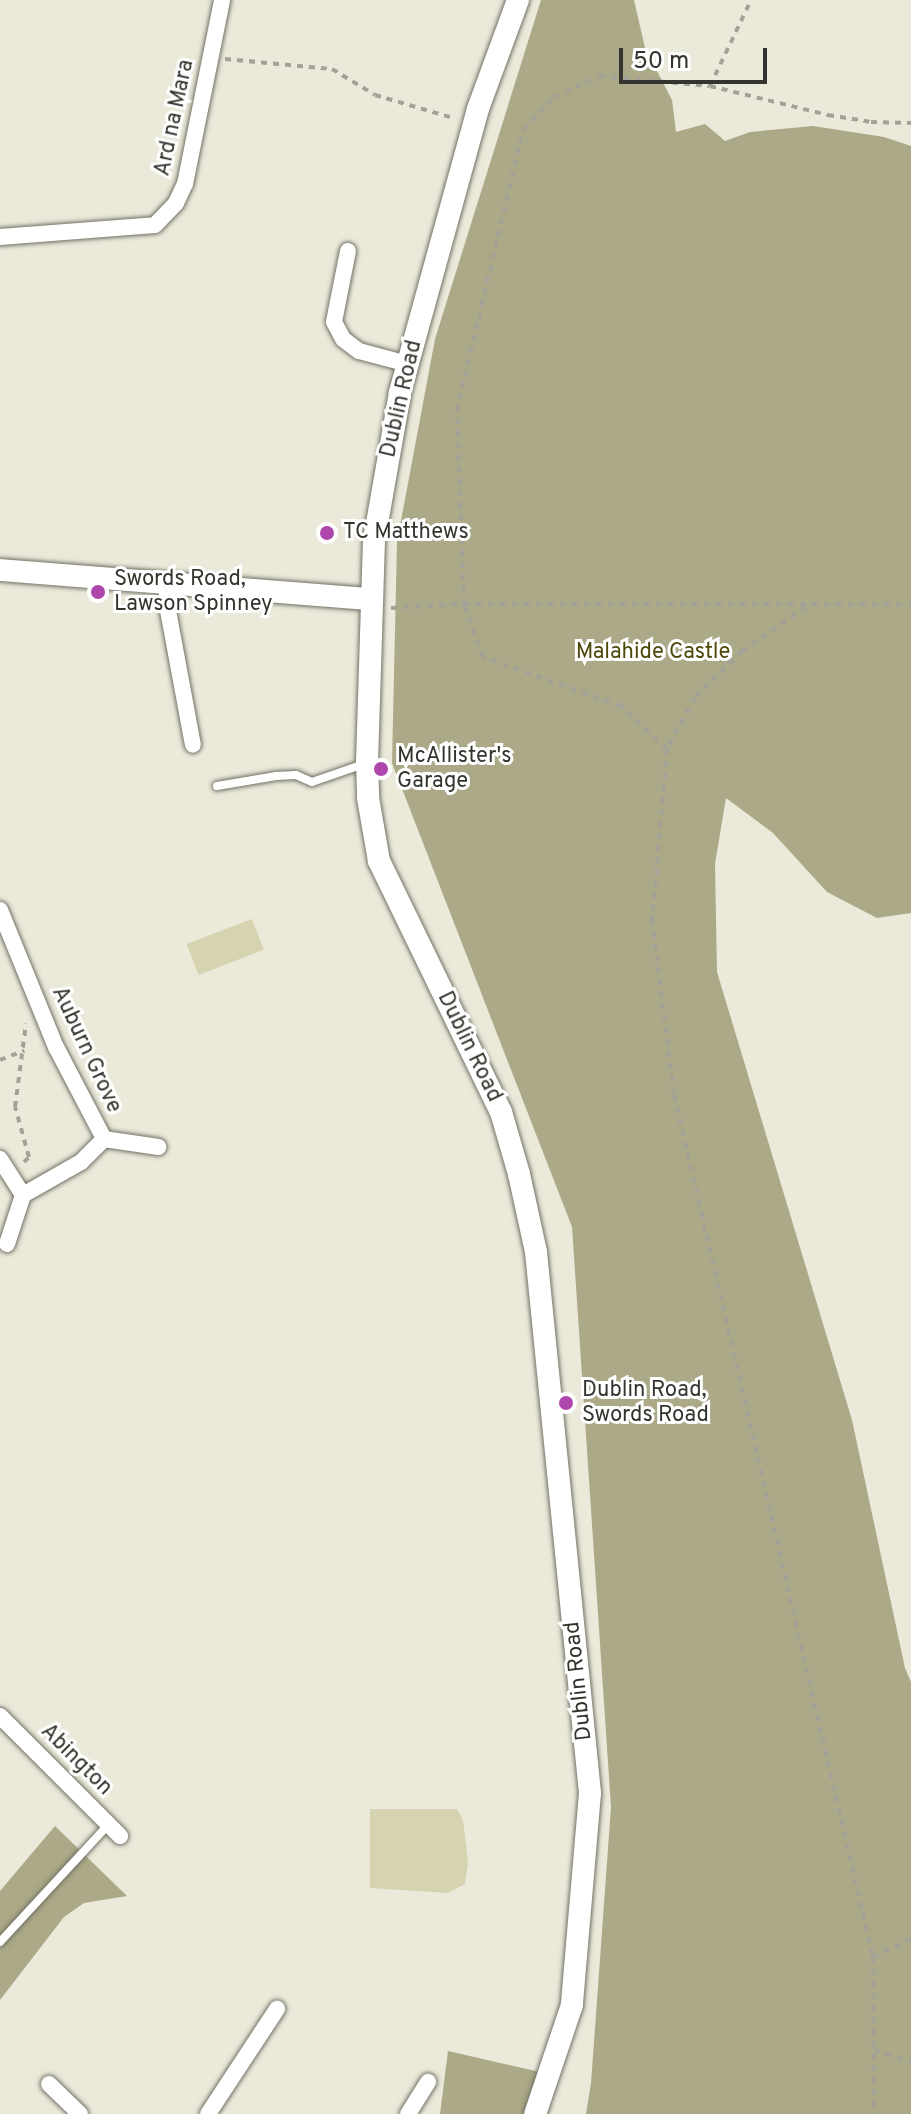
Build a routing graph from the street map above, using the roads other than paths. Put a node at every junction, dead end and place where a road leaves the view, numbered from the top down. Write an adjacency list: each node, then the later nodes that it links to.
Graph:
1 (222, 0): 3 (street, Ard na Mara)
2 (518, 0): 5 (main road, Dublin Road)
3 (0, 237)
4 (348, 251): 5 (street)
5 (408, 364): 8 (main road, Dublin Road)
6 (0, 570): 7 (main road)
7 (167, 581): 8 (main road); 9 (street)
8 (370, 599): 10 (main road, Dublin Road)
9 (193, 745)
10 (367, 763): 11 (lane); 27 (main road, Dublin Road)
11 (217, 786)
12 (0, 910): 13 (street, Auburn Grove)
13 (104, 1139): 14 (street, Auburn Grove); 16 (street, Auburn Grove)
14 (158, 1147)
15 (0, 1159): 16 (street)
16 (23, 1195): 17 (street)
17 (7, 1244)
18 (0, 1716): 19 (street, Abington)
19 (114, 1830): 20 (lane)
20 (0, 1942)
21 (277, 2009): 25 (street)
22 (428, 2082): 26 (street)
23 (49, 2084): 24 (street)
24 (80, 2114)
25 (208, 2114)
26 (408, 2114)
27 (535, 2114)

